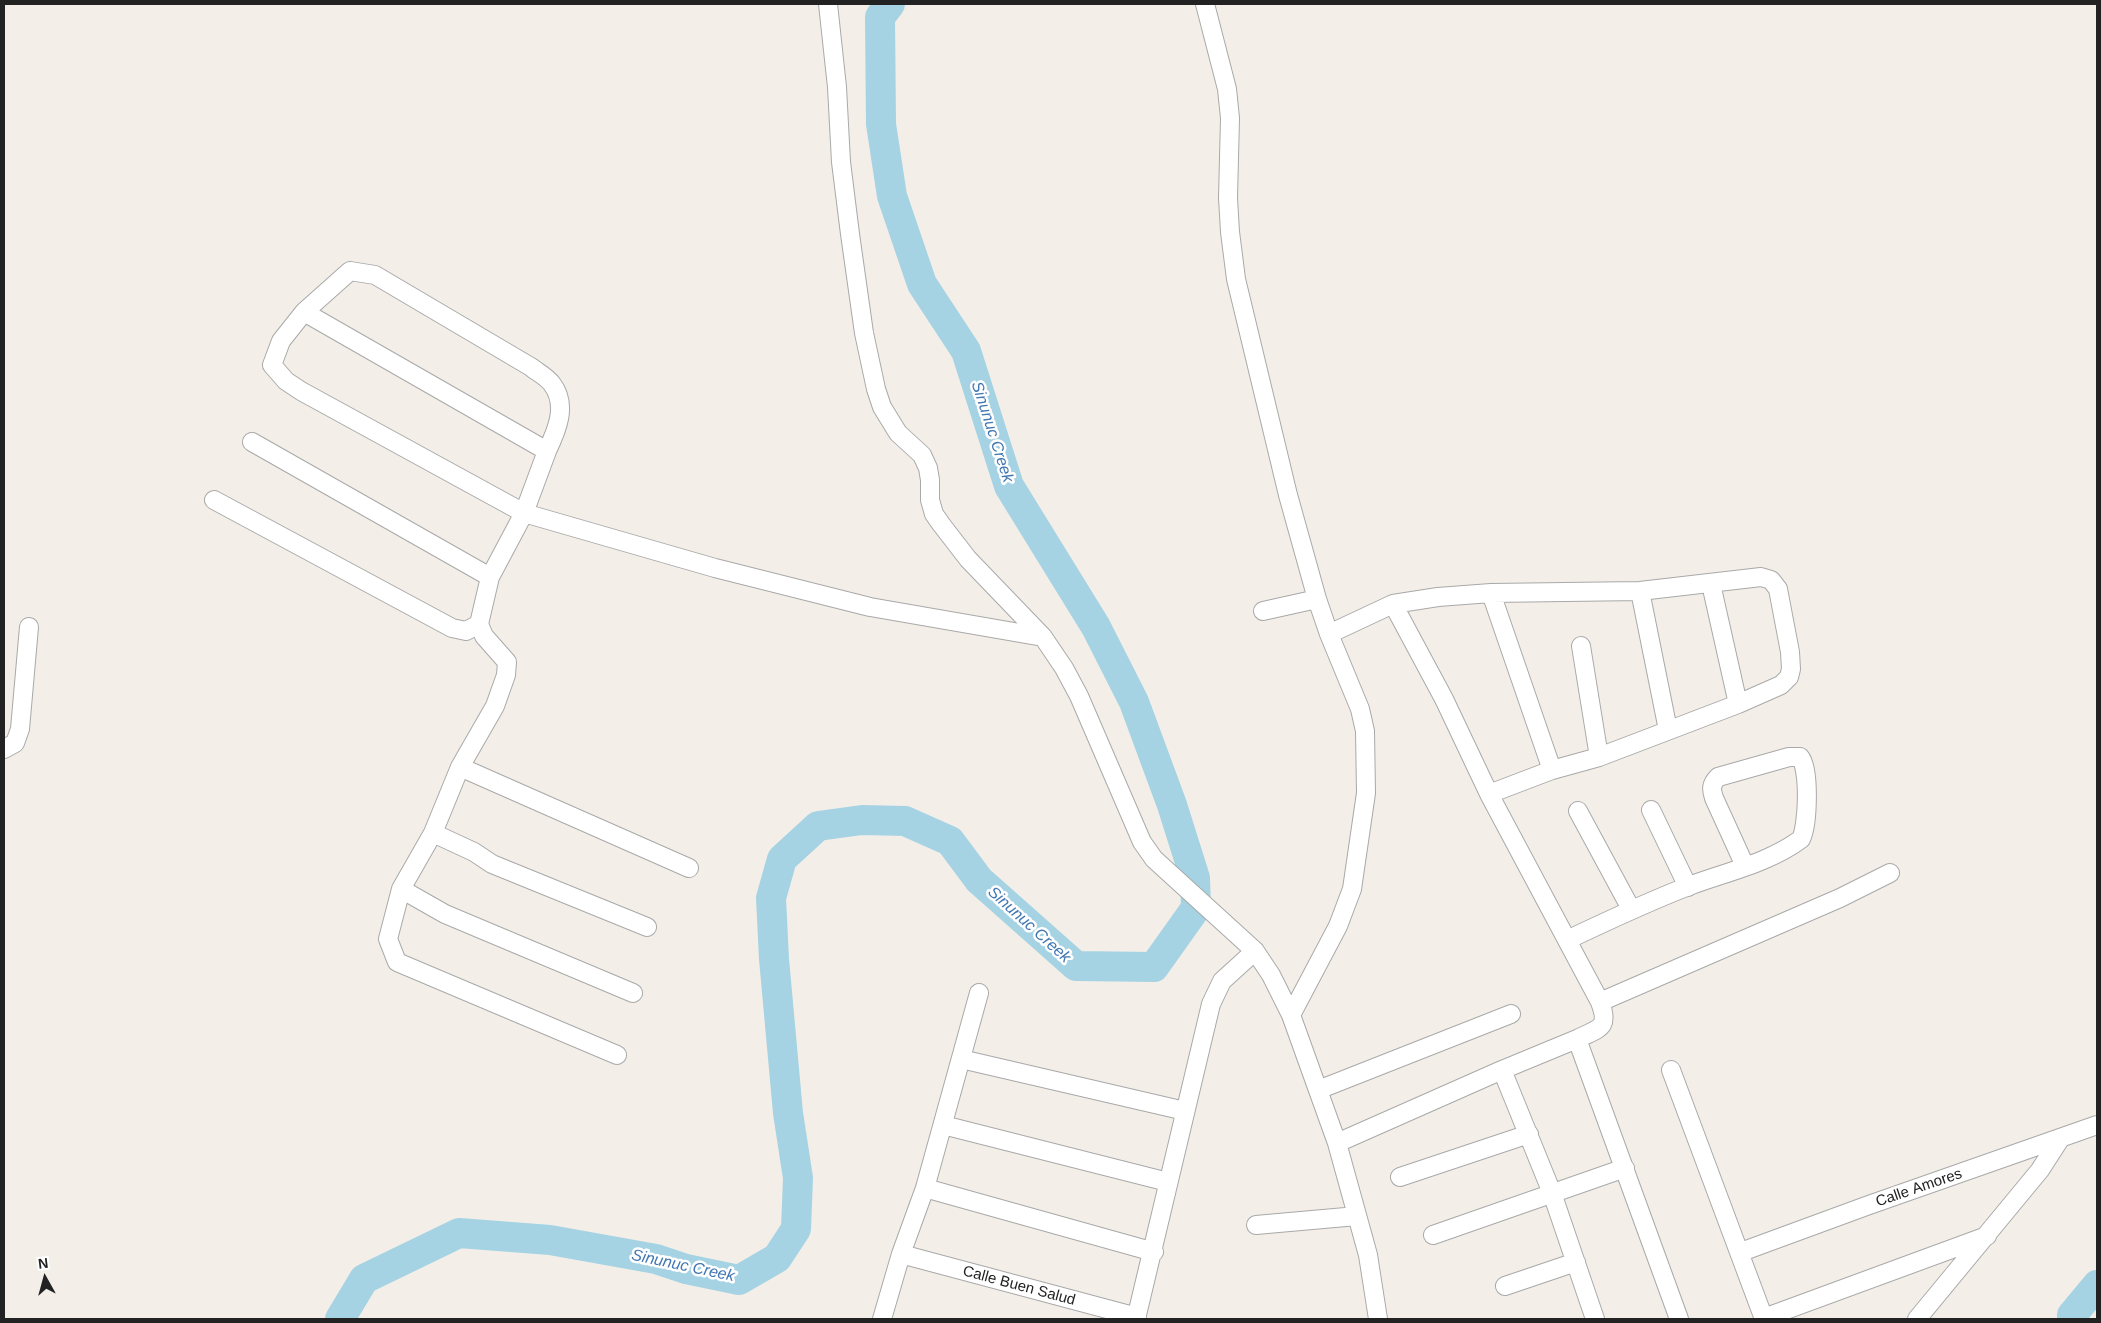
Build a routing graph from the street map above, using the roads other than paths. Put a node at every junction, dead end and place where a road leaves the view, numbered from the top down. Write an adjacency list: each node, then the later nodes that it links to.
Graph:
1 (828, 4): 18 (street)
2 (1205, 4): 12 (street)
3 (304, 312): 5 (street); 5 (street); 7 (street)
4 (252, 442): 8 (street)
5 (547, 451): 7 (street)
6 (214, 500): 15 (street)
7 (524, 513): 8 (street); 18 (street)
8 (490, 577): 15 (street)
9 (1711, 584): 10 (street); 20 (street); 20 (street)
10 (1640, 591): 11 (street); 21 (street)
11 (1491, 593): 13 (street); 25 (street)
12 (1317, 599): 14 (street); 17 (street)
13 (1393, 604): 17 (street); 26 (street)
14 (1263, 611)
15 (479, 624): 24 (street)
16 (29, 627): 22 (street)
17 (1329, 634): 43 (street)
18 (1043, 637): 38 (street)
19 (1581, 646): 23 (street)
20 (1738, 704): 21 (street)
21 (1668, 730): 23 (street)
22 (4, 749)
23 (1599, 757): 25 (street)
24 (460, 767): 29 (street); 31 (street)
25 (1552, 770): 26 (street)
26 (1489, 794): 37 (street)
27 (1651, 810): 33 (street)
28 (1578, 811): 35 (street)
29 (433, 833): 34 (street); 36 (street)
30 (1745, 866): 30 (street); 33 (street)
31 (689, 868)
32 (1890, 873): 41 (street)
33 (1688, 887): 35 (street)
34 (401, 889): 39 (street); 45 (street)
35 (1632, 910): 37 (street)
36 (647, 928)
37 (1567, 940): 41 (street)
38 (1255, 951): 43 (street); 50 (street)
39 (632, 993)
40 (979, 993): 46 (street)
41 (1600, 1002): 44 (street)
42 (1511, 1014): 49 (street)
43 (1291, 1015): 49 (street)
44 (1577, 1039): 47 (street); 56 (street)
45 (617, 1056)
46 (960, 1059): 50 (street); 51 (street)
47 (1502, 1070): 53 (street); 55 (street)
48 (1671, 1070): 66 (street)
49 (1318, 1090): 55 (street)
50 (1185, 1111): 58 (street)
51 (943, 1124): 58 (street); 59 (street)
52 (2097, 1125): 54 (street, Calle Amores)
53 (1529, 1134): 57 (street); 60 (street)
54 (2060, 1139): 64 (street); 66 (street, Calle Amores)
55 (1337, 1143): 61 (street)
56 (1625, 1168): 60 (street); 75 (street)
57 (1400, 1177)
58 (1168, 1182): 65 (street)
59 (925, 1188): 65 (street); 67 (street)
60 (1552, 1193): 63 (street); 68 (street)
61 (1356, 1216): 62 (street); 73 (street)
62 (1256, 1225)
63 (1433, 1235)
64 (1987, 1236): 72 (street); 76 (street)
65 (1154, 1252): 71 (street)
66 (1740, 1252): 72 (street)
67 (901, 1254): 70 (street); 71 (street, Calle Buen Salud)
68 (1576, 1262): 69 (street); 74 (street)
69 (1505, 1286)
70 (887, 1318)
71 (1136, 1318)
72 (1764, 1318)
73 (1378, 1319)
74 (1596, 1319)
75 (1679, 1319)
76 (1917, 1319)

